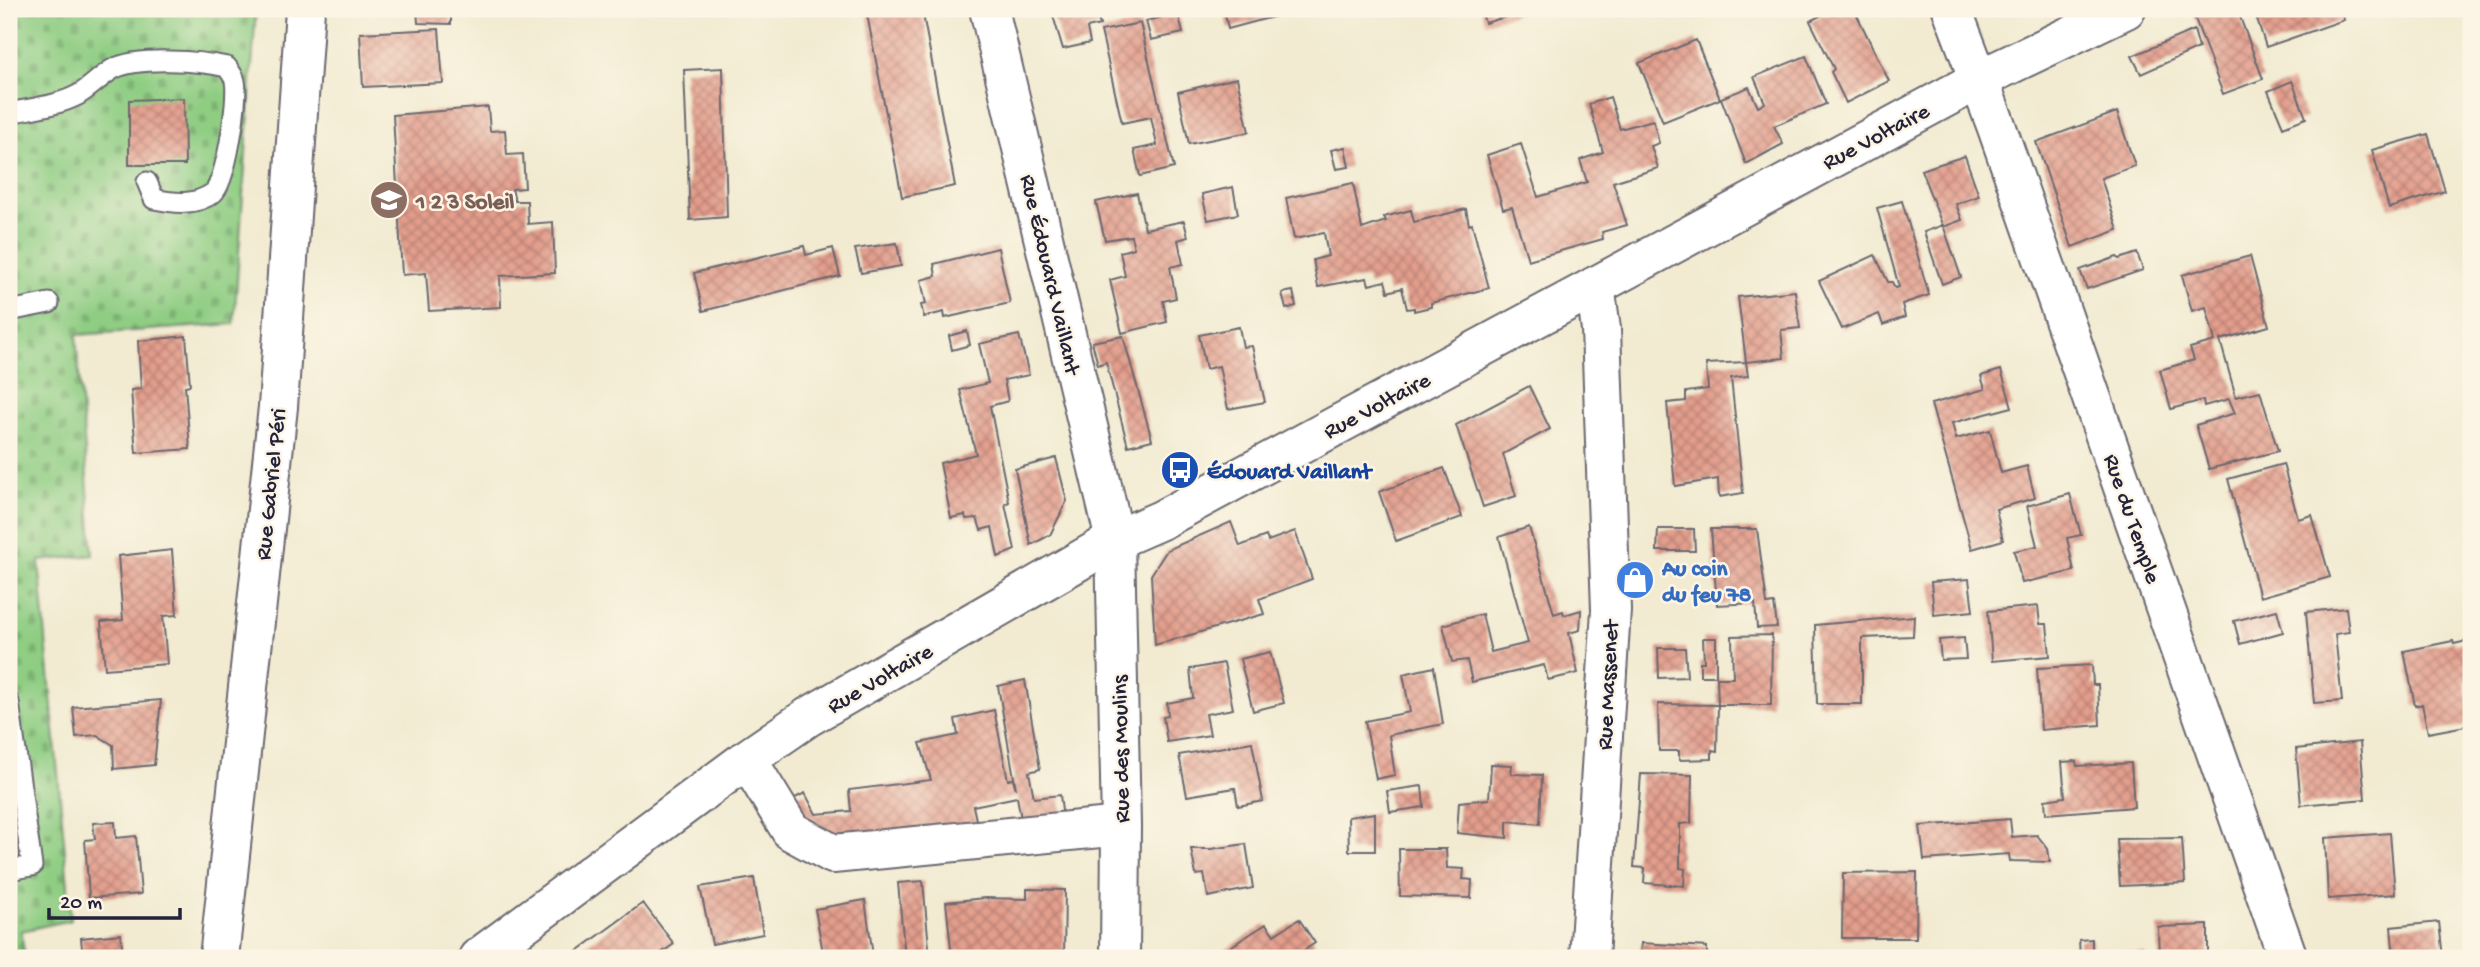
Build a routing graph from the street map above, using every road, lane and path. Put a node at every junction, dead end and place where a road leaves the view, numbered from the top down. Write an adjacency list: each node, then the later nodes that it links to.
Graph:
1 (304, 9): 16 (street, Rue Gabriel Péri)
2 (989, 9): 11 (street, Rue Édouard Vaillant)
3 (1952, 9): 5 (street, Rue du Temple)
4 (2126, 9): 5 (street, Rue Voltaire)
5 (1980, 79): 8 (street, Rue Voltaire); 20 (street, Rue du Temple)
6 (9, 113): 7 (lane)
7 (148, 182)
8 (1595, 286): 11 (street, Rue Voltaire); 19 (street, Rue Massenet)
9 (49, 303): 10 (lane)
10 (9, 311)
11 (1115, 540): 13 (street, Rue Voltaire); 14 (street, Rue des Moulins)
12 (9, 702): 15 (lane)
13 (747, 759): 14 (street); 17 (street, Rue Voltaire)
14 (1121, 826): 18 (street, Rue des Moulins)
15 (9, 870)
16 (219, 958)
17 (478, 958)
18 (1120, 958)
19 (1589, 958)
20 (2288, 958)

